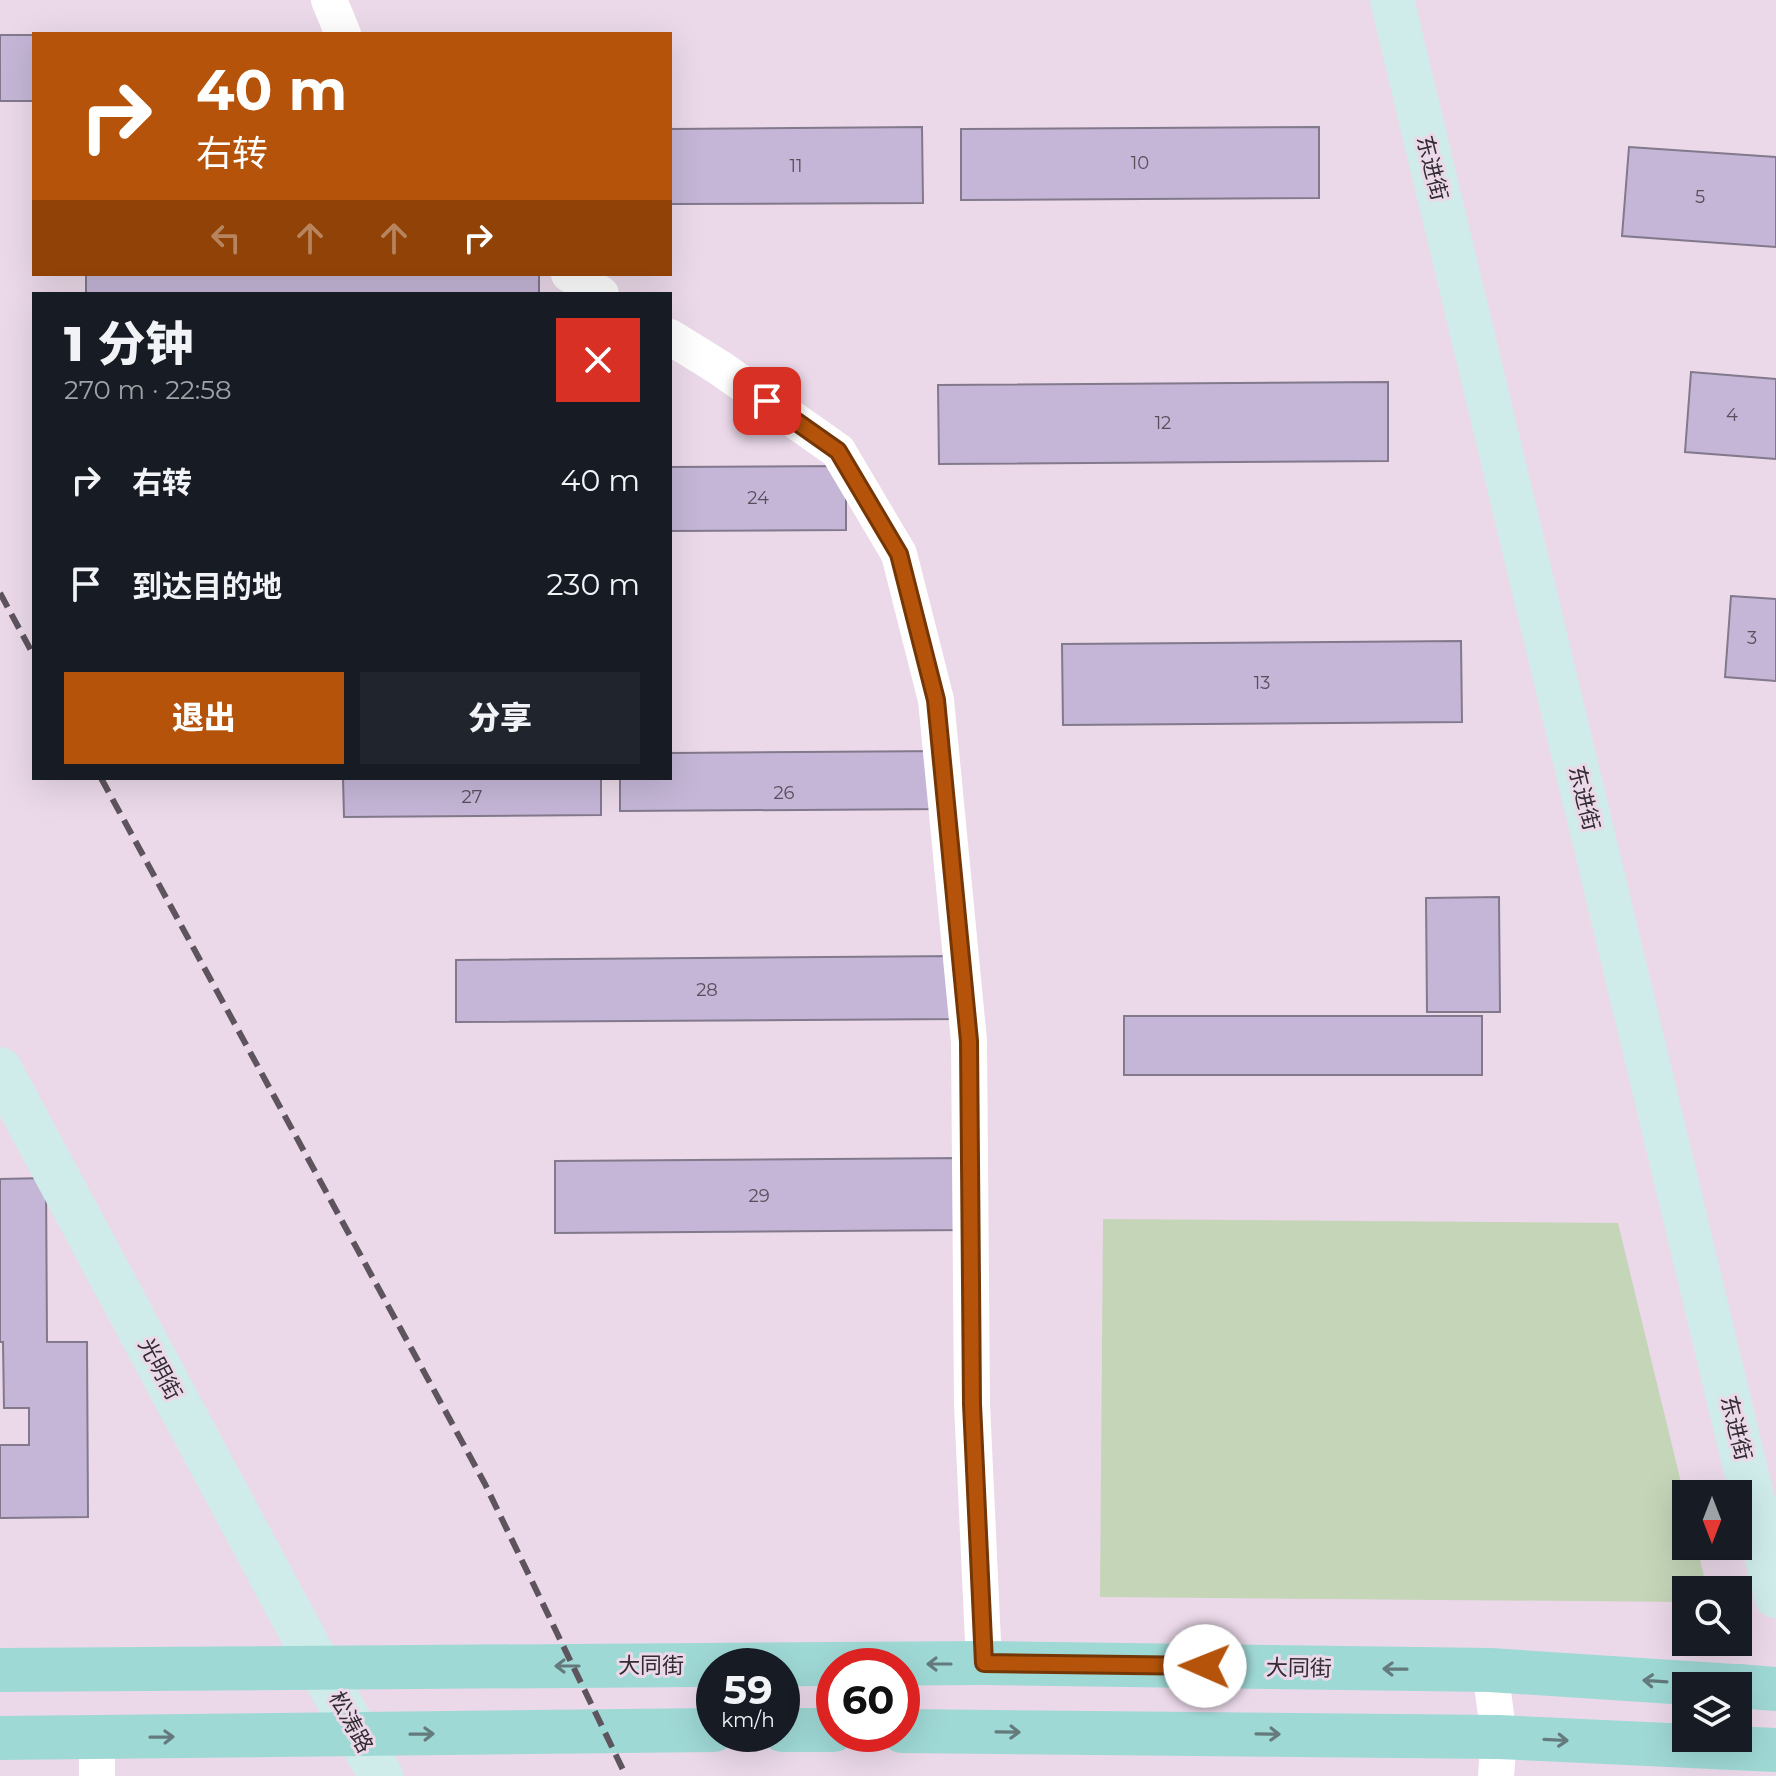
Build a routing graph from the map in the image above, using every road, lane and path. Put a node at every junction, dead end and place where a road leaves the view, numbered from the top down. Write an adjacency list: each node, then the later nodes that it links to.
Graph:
1 (329, 0): 3 (street)
2 (1392, 0): 8 (main road, 东进街)
3 (342, 32)
4 (572, 276): 5 (street)
5 (598, 292)
6 (672, 338): 9 (street)
7 (0, 1069): 10 (main road, 光明街)
8 (1776, 1596)
9 (984, 1663): 10 (main road, 大同街, one-way to 10); 12 (main road, 大同街, one-way to 9)
10 (320, 1668): 11 (main road, 大同街); 18 (main road, 松涛路)
11 (0, 1670)
12 (1490, 1670): 13 (main road, 大同街, one-way to 12); 21 (street)
13 (1672, 1682)
14 (1752, 1687): 15 (main road, 大同街)
15 (1776, 1689)
16 (696, 1730): 18 (main road, one-way to 16)
17 (920, 1732): 21 (main road, one-way to 21)
18 (358, 1735): 22 (main road, one-way to 18); 23 (main road, 松涛路)
19 (0, 1738): 22 (main road)
20 (1776, 1750): 21 (main road, one-way to 20)
21 (1498, 1756)
22 (97, 1757)
23 (381, 1776)

